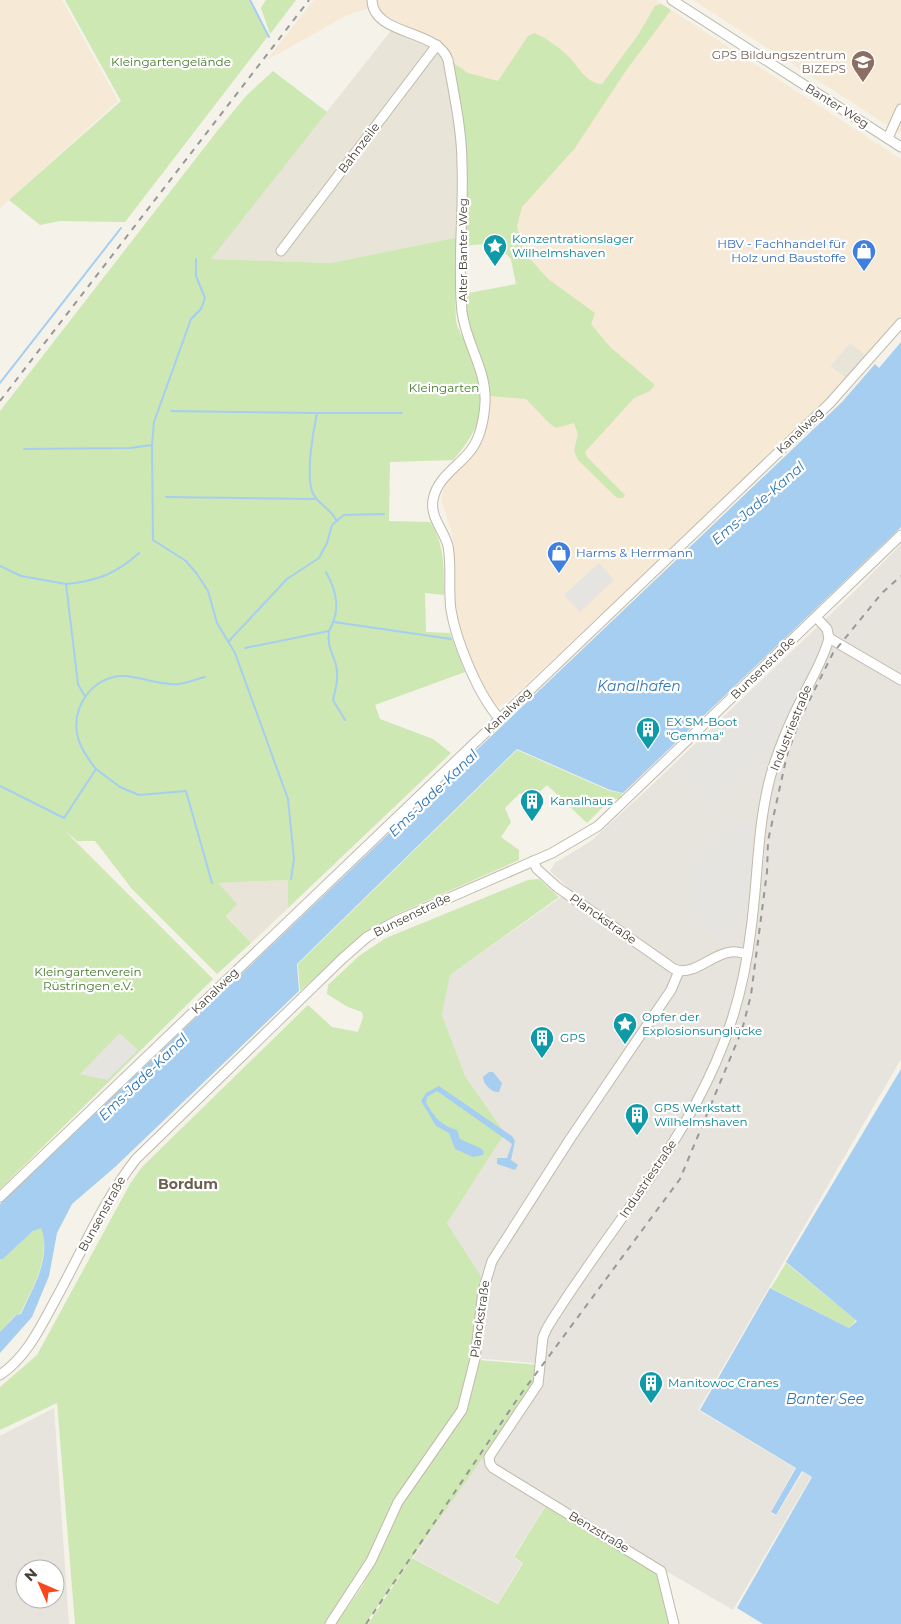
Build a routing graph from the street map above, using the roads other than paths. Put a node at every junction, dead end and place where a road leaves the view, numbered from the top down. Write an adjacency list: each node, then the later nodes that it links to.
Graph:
1 (372, 0): 3 (street)
2 (672, 0): 5 (street, Banter Weg)
3 (437, 44): 7 (street, Bahnzeile); 13 (street, Alter Banter Weg)
4 (901, 109): 5 (street)
5 (888, 138): 6 (street, Banter Weg)
6 (901, 147)
7 (281, 251)
8 (901, 323): 13 (street, Kanalweg)
9 (901, 535): 10 (street, Bunsenstraße)
10 (816, 617): 11 (street); 14 (street, Bunsenstraße)
11 (829, 638): 12 (street); 15 (street, Industriestraße)
12 (901, 680)
13 (500, 719): 17 (street, Kanalweg)
14 (533, 861): 16 (street, Planckstraße); 18 (street, Bunsenstraße)
15 (747, 954): 16 (street); 19 (street, Industriestraße)
16 (679, 971): 20 (street, Planckstraße)
17 (0, 1197)
18 (0, 1375)
19 (490, 1464): 21 (street, Benzstraße)
20 (330, 1624)
21 (674, 1624)

